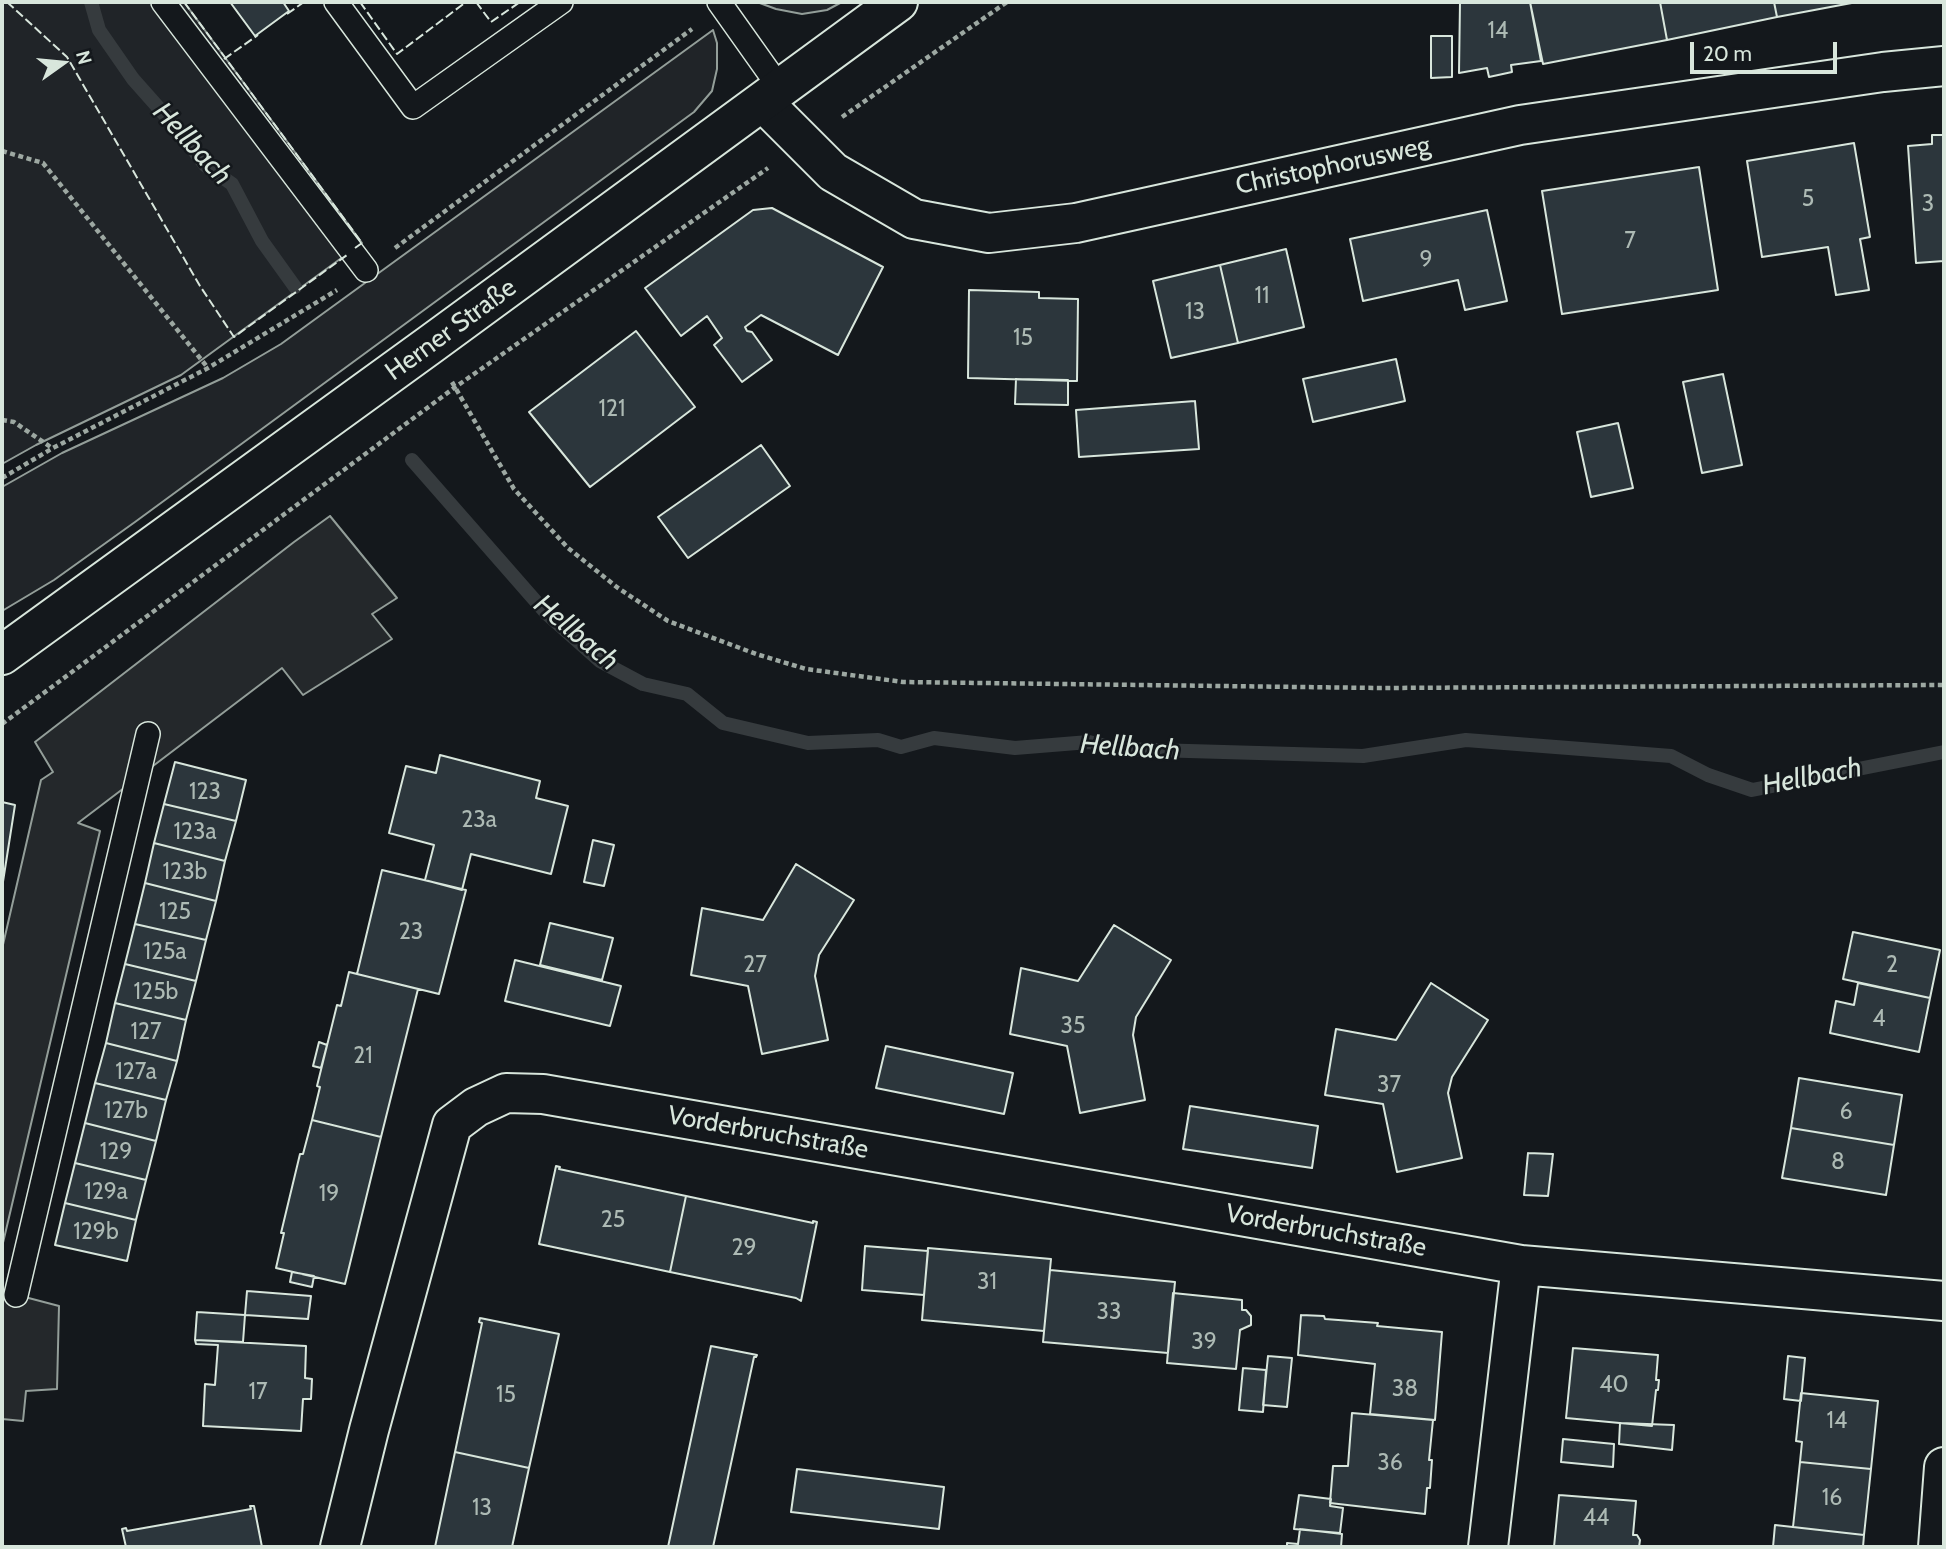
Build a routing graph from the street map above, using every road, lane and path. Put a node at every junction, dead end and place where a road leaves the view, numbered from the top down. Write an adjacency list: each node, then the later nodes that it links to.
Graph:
1 (163, 2): 11 (lane)
2 (336, 2): 3 (lane)
3 (561, 2)
4 (719, 2): 8 (lane)
5 (898, 2): 8 (street, Herner Straße)
6 (1007, 2): 9 (path)
7 (1944, 66): 9 (street, Christophorusweg)
8 (771, 95): 9 (street, Christophorusweg); 12 (street, Herner Straße)
9 (806, 142): 14 (path)
10 (2, 151): 13 (path)
11 (366, 270)
12 (431, 344): 14 (path); 17 (street, Herner Straße)
13 (208, 368)
14 (454, 388): 18 (path); 19 (path)
15 (2, 421): 16 (path)
16 (53, 448)
17 (2, 655)
18 (1944, 685)
19 (2, 724)
20 (148, 734): 22 (lane)
21 (1521, 1265): 23 (street, Vorderbruchstraße); 25 (street, Vorderbruchstraße); 26 (street)
22 (16, 1295)
23 (1944, 1301)
24 (1944, 1467): 27 (street)
25 (340, 1547)
26 (1488, 1547)
27 (1938, 1547)

